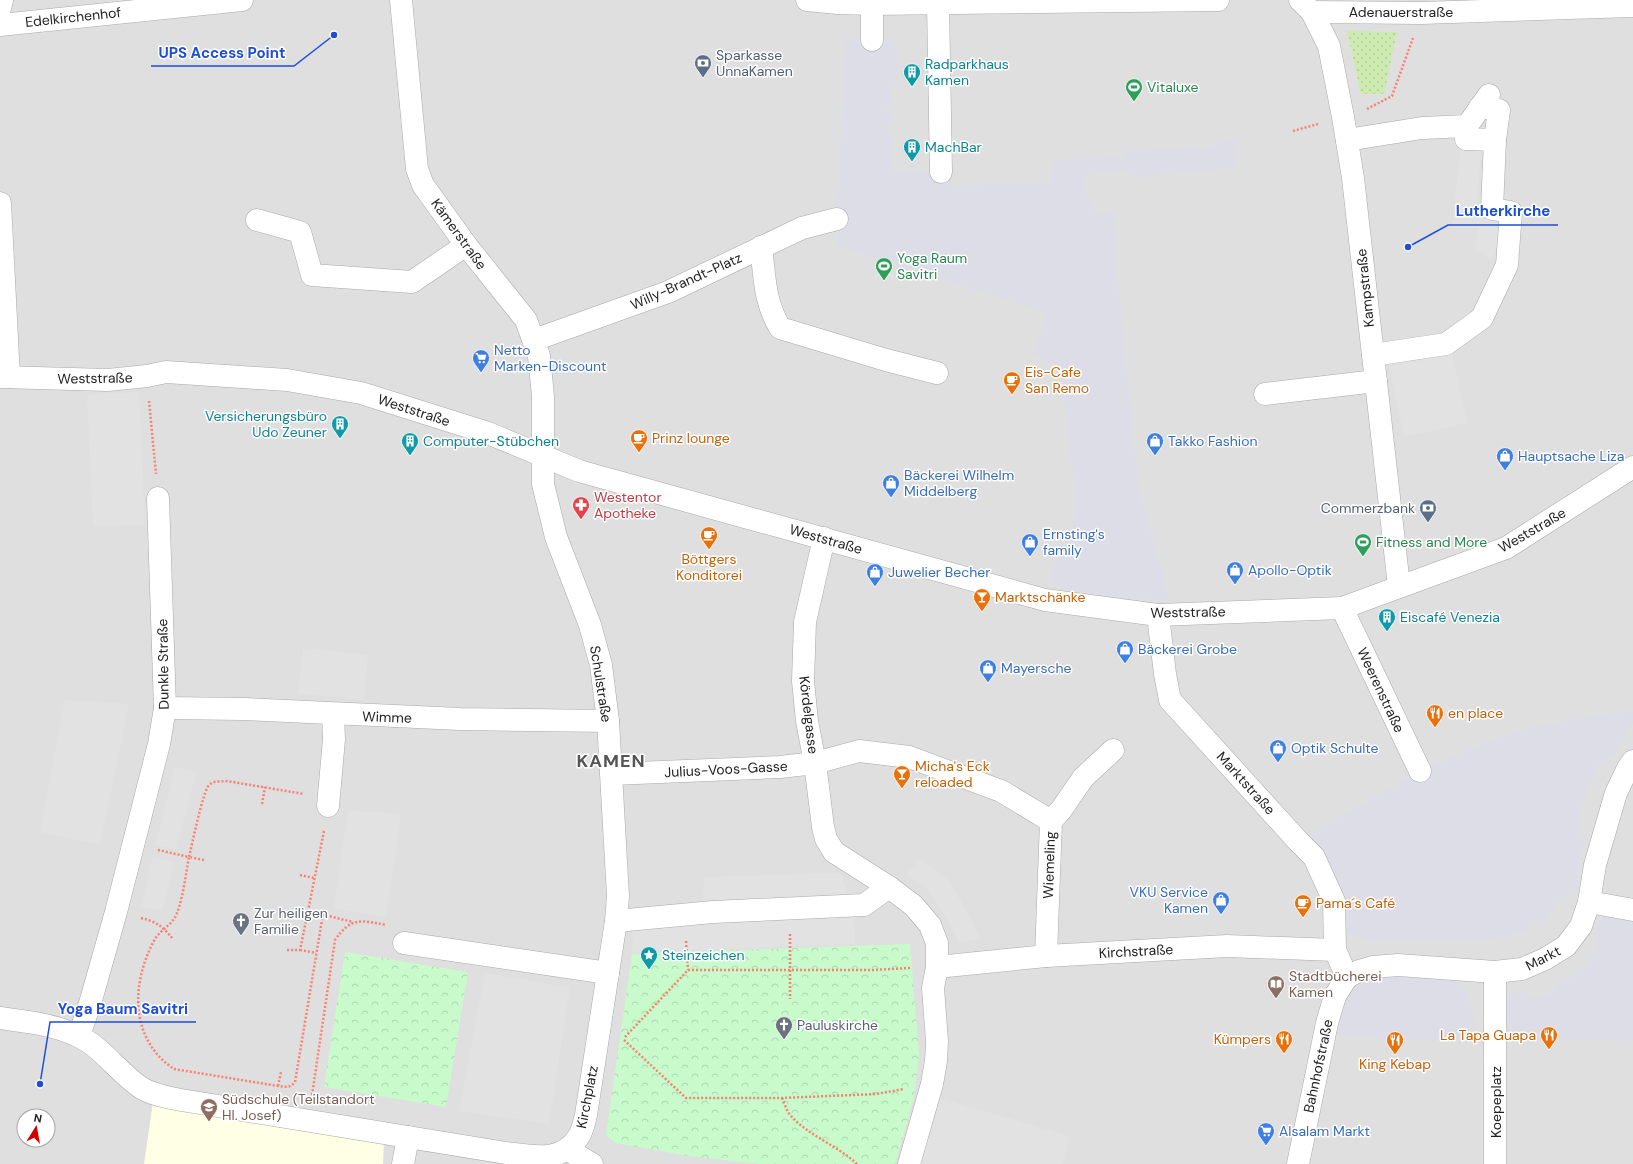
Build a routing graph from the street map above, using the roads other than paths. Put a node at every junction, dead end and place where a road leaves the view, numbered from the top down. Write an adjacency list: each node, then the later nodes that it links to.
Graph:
1 (2, 0): 10 (street)
2 (242, 0): 11 (street, Edelkirchenhof)
3 (401, 0): 22 (street, Kämerstraße)
4 (807, 0): 7 (street)
5 (1218, 0): 6 (street)
6 (938, 3): 7 (street); 18 (street)
7 (872, 4): 12 (street)
8 (1306, 6): 9 (street, Adenauerstraße); 16 (street, Kampstraße)
9 (1633, 6)
10 (0, 8)
11 (0, 25)
12 (872, 40)
13 (1503, 95): 14 (street)
14 (1480, 107): 15 (street); 17 (street)
15 (1467, 126): 16 (street); 17 (street)
16 (1345, 130): 25 (street, Kampstraße)
17 (1495, 140): 25 (street)
18 (941, 172)
19 (0, 204): 27 (street)
20 (256, 220): 22 (street)
21 (837, 220): 23 (street, Willy-Brandt-Platz)
22 (466, 245): 24 (street, Kämerstraße)
23 (762, 247): 24 (street, Willy-Brandt-Platz); 26 (street)
24 (534, 340): 30 (street, Kämerstraße)
25 (1373, 354): 28 (street, Kampstraße)
26 (937, 373)
27 (5, 377): 30 (street, Weststraße)
28 (1376, 381): 29 (street); 34 (street, Kampstraße)
29 (1265, 394)
30 (543, 456): 33 (street, Weststraße); 38 (street, Schulstraße)
31 (1633, 467): 34 (street, Weststraße)
32 (158, 498): 37 (street, Dunkle Straße)
33 (824, 538): 36 (street, Weststraße); 42 (street, Kördelgasse)
34 (1399, 586): 35 (street, Weststraße)
35 (1342, 608): 36 (street, Weststraße); 43 (street, Weerenstraße)
36 (1158, 615): 52 (street, Marktstraße)
37 (165, 708): 39 (street, Wimme); 59 (street, Dunkle Straße)
38 (608, 712): 39 (street, Wimme); 44 (street, Schulstraße)
39 (333, 714): 45 (street)
40 (1113, 750): 46 (street, Wiemeling)
41 (1633, 761): 48 (street, Markt)
42 (815, 763): 44 (street, Julius-Voos-Gasse); 46 (street, Kördelgasse); 47 (street)
43 (1420, 771)
44 (612, 774): 50 (street, Schulstraße)
45 (328, 806)
46 (1051, 821): 53 (street, Wiemeling)
47 (889, 887): 50 (street); 54 (street)
48 (1589, 902): 49 (street); 55 (street, Markt)
49 (1633, 910)
50 (616, 921): 56 (street, Kirchplatz)
51 (404, 943): 56 (street)
52 (1335, 950): 53 (street, Kirchstraße); 57 (street)
53 (1046, 956): 54 (street, Kirchstraße)
54 (937, 967): 64 (street)
55 (1495, 972): 57 (street, Markt); 66 (street, Koepeplatz)
56 (608, 973): 61 (street, Kirchplatz)
57 (1347, 977): 65 (street, Bahnhofstraße)
58 (0, 1018): 59 (street)
59 (79, 1036): 60 (street)
60 (408, 1137): 61 (street); 62 (street)
61 (568, 1150): 63 (street)
62 (403, 1164)
63 (592, 1164)
64 (909, 1164)
65 (1298, 1164)
66 (1495, 1164)

